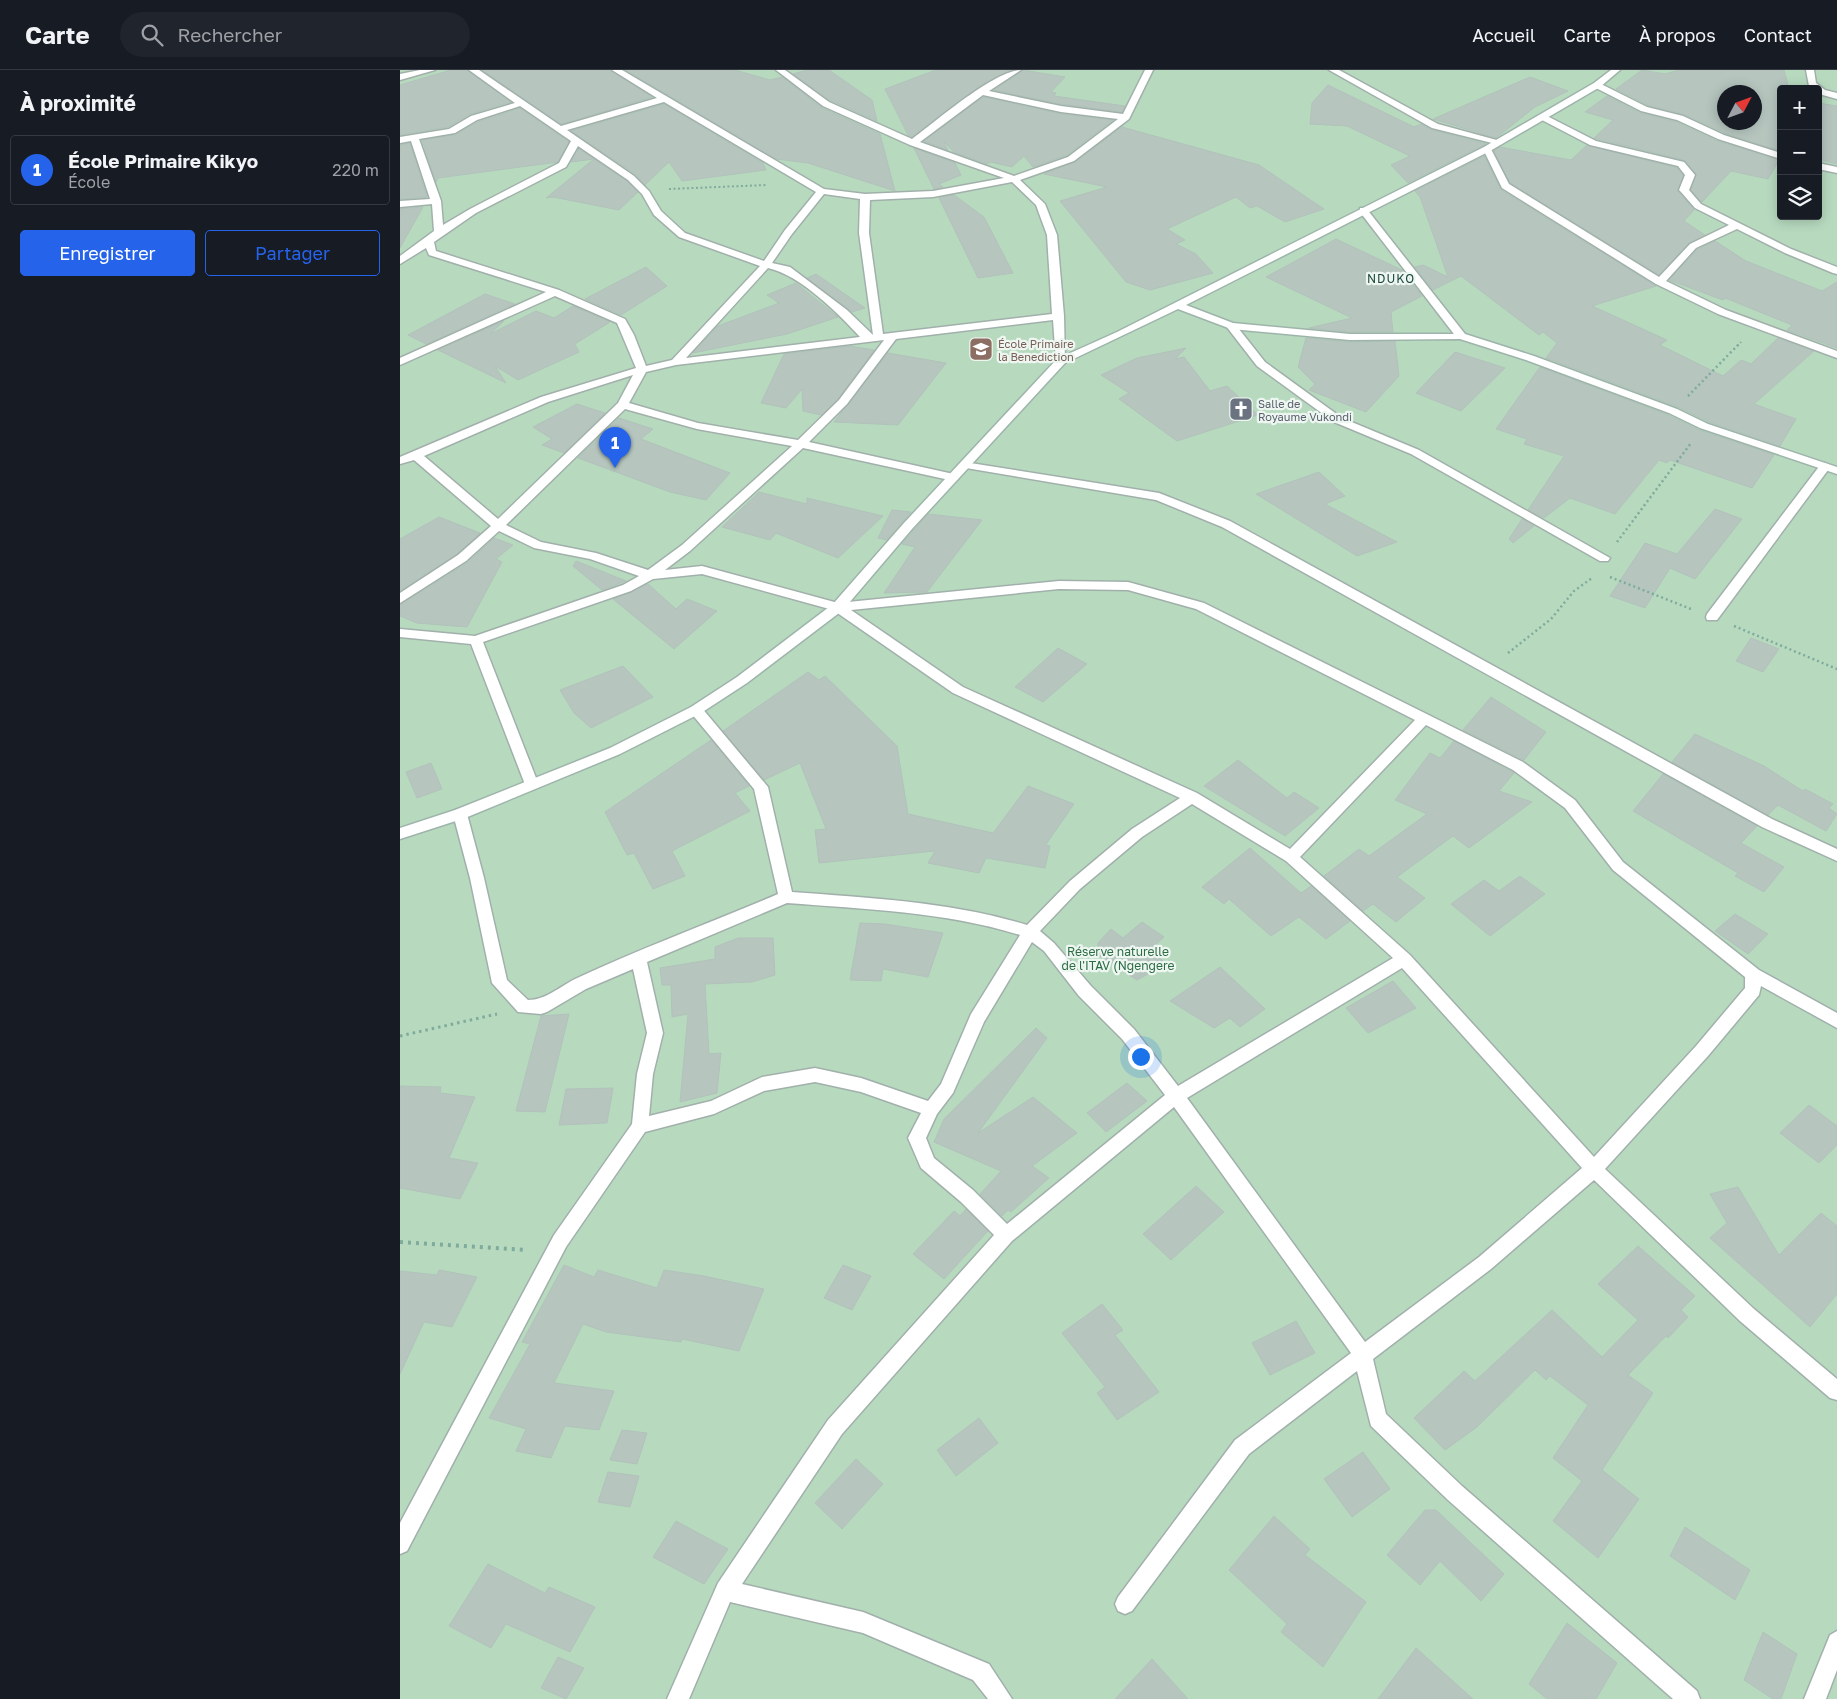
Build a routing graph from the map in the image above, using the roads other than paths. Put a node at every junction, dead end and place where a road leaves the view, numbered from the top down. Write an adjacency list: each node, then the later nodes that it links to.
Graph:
1 (431, 70): 10 (street)
2 (473, 70): 17 (street)
3 (616, 70): 16 (street)
4 (780, 70): 25 (street)
5 (1017, 70): 13 (street)
6 (1150, 70): 18 (street)
7 (1333, 70): 24 (street)
8 (1616, 70): 11 (street)
9 (1810, 70): 12 (street)
10 (400, 77)
11 (1597, 85): 19 (street); 27 (street)
12 (1813, 85)
13 (981, 92): 18 (street); 25 (street)
14 (1822, 92): 15 (street)
15 (1837, 96)
16 (663, 99): 20 (street); 31 (street)
17 (519, 104): 20 (street); 21 (street)
18 (1126, 117): 30 (street)
19 (1543, 118): 24 (street); 36 (street)
20 (559, 130): 23 (street)
21 (414, 138): 22 (street); 33 (street)
22 (400, 140)
23 (576, 141): 37 (street); 40 (street)
24 (1500, 142): 26 (street)
25 (912, 143): 30 (street)
26 (1487, 150): 35 (street); 42 (street)
27 (1777, 155)
28 (1822, 167): 29 (street)
29 (1837, 170)
30 (1014, 179): 32 (street); 45 (street)
31 (822, 191): 32 (street); 40 (street)
32 (865, 197): 49 (street)
33 (436, 201): 34 (street); 37 (street)
34 (400, 204)
35 (1363, 210): 44 (street); 48 (street)
36 (1736, 226): 41 (street); 42 (street)
37 (439, 232): 38 (street)
38 (429, 242): 39 (street); 43 (street)
39 (400, 261)
40 (766, 265): 49 (street); 53 (street)
41 (1837, 271)
42 (1660, 282): 50 (street)
43 (555, 292): 52 (street); 54 (street)
44 (1176, 304): 46 (street); 51 (street)
45 (1059, 316): 47 (street); 51 (street)
46 (1231, 326): 48 (street); 63 (street)
47 (893, 335): 49 (street); 56 (street)
48 (1461, 336): 60 (street)
49 (873, 337): 53 (street)
50 (1837, 355)
51 (1061, 360): 59 (street)
52 (400, 362)
53 (676, 362): 54 (street)
54 (642, 369): 55 (street); 57 (street)
55 (623, 405): 56 (street); 62 (street)
56 (802, 444): 61 (street); 64 (street)
57 (416, 456): 58 (street); 62 (street)
58 (400, 461)
59 (964, 464): 61 (street); 76 (street)
60 (1831, 468): 67 (street)
61 (954, 477): 66 (street)
62 (498, 526): 64 (street); 65 (street)
63 (1604, 558)
64 (650, 574): 66 (street); 69 (street)
65 (400, 599)
66 (838, 608): 70 (street); 71 (street); 73 (street)
67 (1712, 617)
68 (400, 633): 69 (street)
69 (476, 640): 72 (street)
70 (696, 710): 72 (street); 78 (street)
71 (1424, 719): 77 (street); 82 (street)
72 (532, 783): 74 (street)
73 (1192, 797): 77 (street); 79 (street)
74 (460, 814): 75 (street); 80 (street)
75 (400, 834)
76 (1837, 855)
77 (1291, 857): 81 (street)
78 (786, 898): 79 (street); 80 (street)
79 (1030, 932): 84 (street); 85 (street)
80 (638, 958): 86 (street)
81 (1404, 959): 84 (street); 87 (street)
82 (1753, 974): 83 (street); 87 (street)
83 (1837, 1021)
84 (1176, 1096): 88 (street); 89 (street)
85 (931, 1109): 86 (street); 88 (street)
86 (640, 1126): 91 (street)
87 (1594, 1169): 89 (street); 90 (street)
88 (1006, 1235): 92 (street)
89 (1363, 1355): 93 (street); 97 (street)
90 (1837, 1391)
91 (400, 1544)
92 (725, 1590): 95 (street); 96 (street)
93 (1125, 1604)
94 (1837, 1642): 98 (street)
95 (678, 1699)
96 (1001, 1699)
97 (1689, 1699)
98 (1815, 1699)

